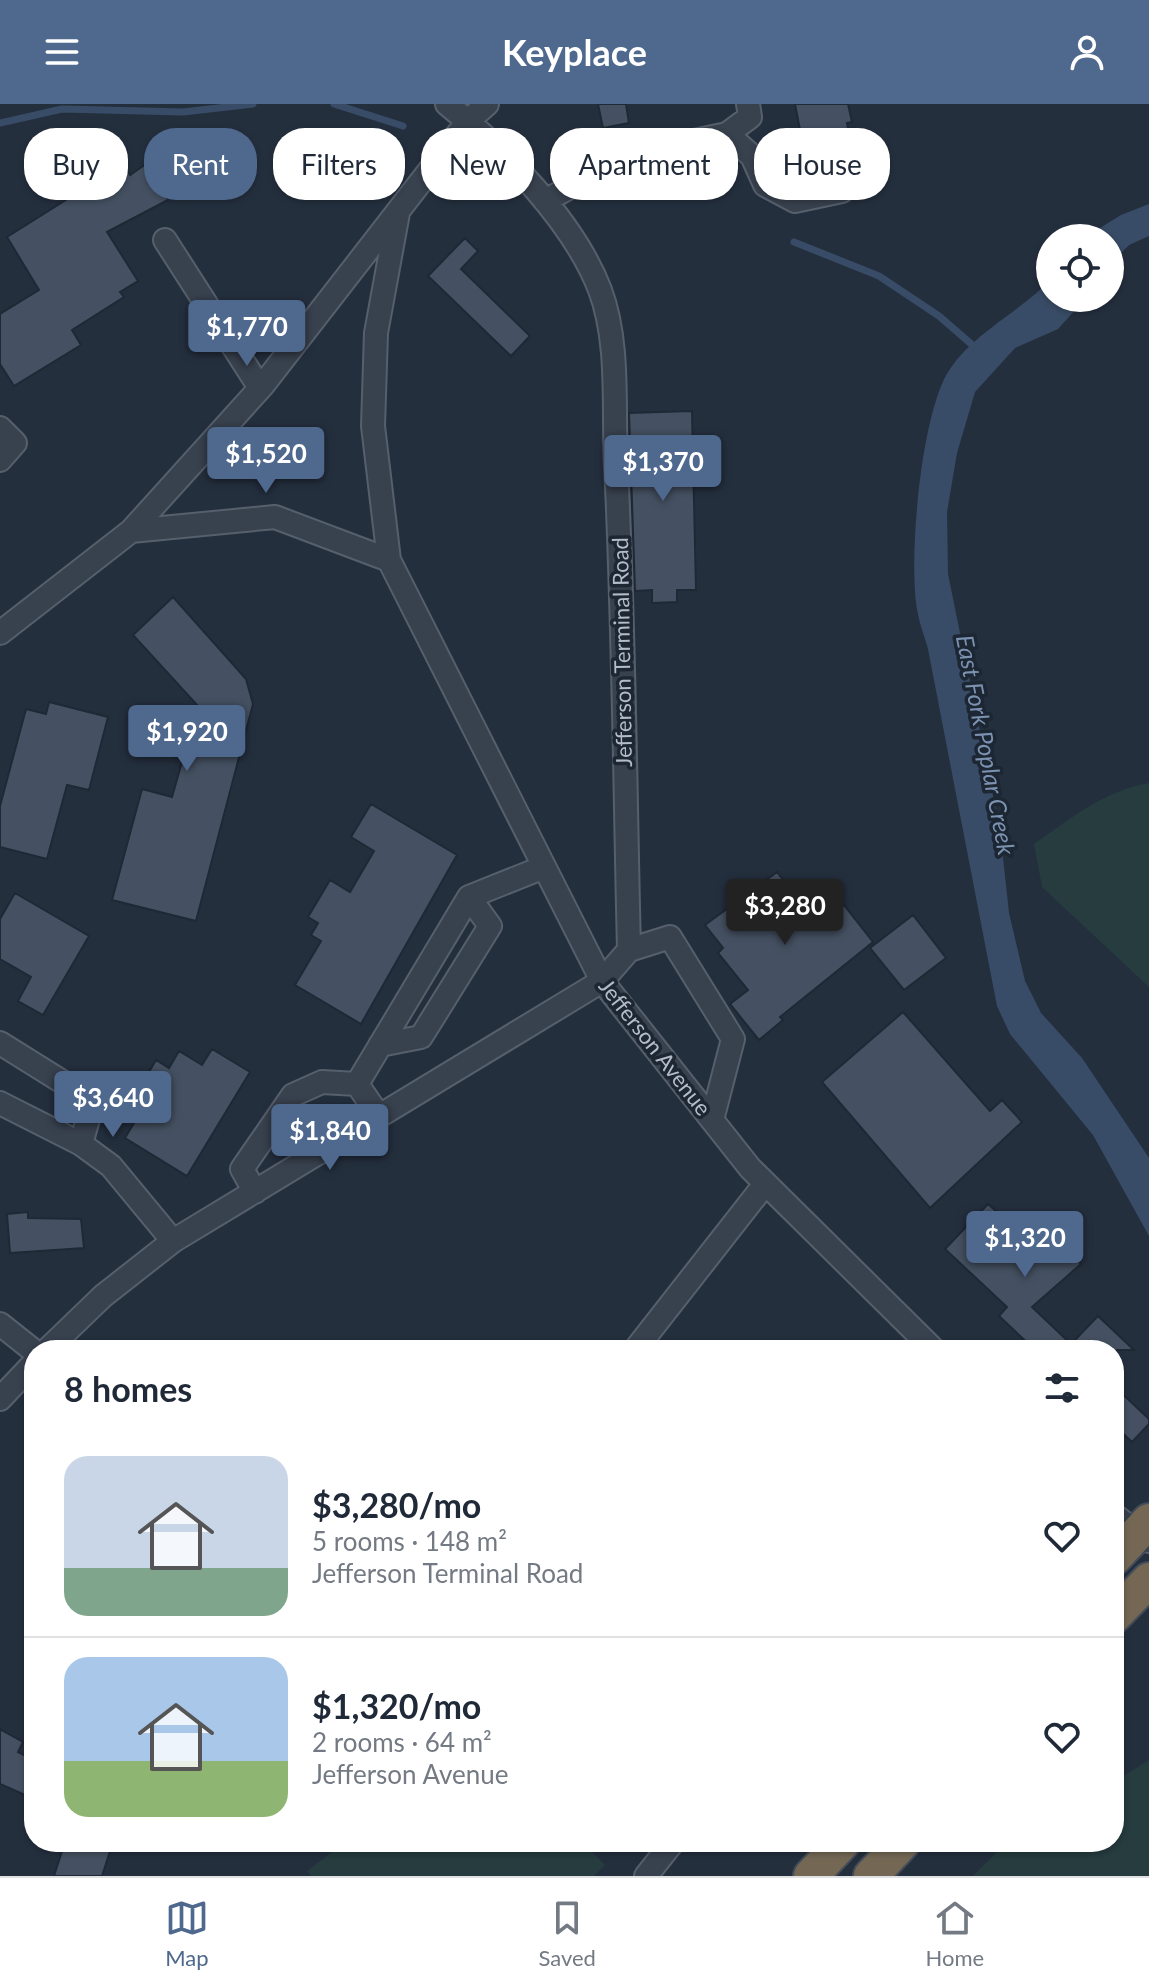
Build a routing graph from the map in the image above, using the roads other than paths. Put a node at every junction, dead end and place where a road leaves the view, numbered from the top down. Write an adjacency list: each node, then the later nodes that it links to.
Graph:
1 (447, 104): 4 (street)
2 (487, 104): 4 (street)
3 (748, 104): 5 (street)
4 (468, 121): 9 (street, Jefferson Terminal Road); 10 (street)
5 (735, 128)
6 (738, 144): 7 (street)
7 (754, 160)
8 (550, 198): 9 (street)
9 (545, 201): 18 (street, Jefferson Terminal Road)
10 (398, 213): 12 (street); 14 (street, Jefferson Avenue)
11 (165, 240): 12 (street)
12 (260, 388): 13 (street)
13 (131, 531): 14 (street); 15 (street)
14 (389, 560): 16 (street, Jefferson Avenue)
15 (0, 633)
16 (544, 867): 17 (street); 19 (street, Jefferson Avenue)
17 (469, 897): 21 (street); 21 (street)
18 (629, 950): 19 (street); 25 (street)
19 (602, 981): 24 (street); 25 (street, Jefferson Avenue)
20 (0, 1043): 26 (street)
21 (380, 1045): 22 (street)
22 (357, 1084): 24 (street); 28 (street)
23 (0, 1103): 26 (street)
24 (379, 1116): 28 (street)
25 (712, 1120): 27 (street, Jefferson Avenue)
26 (81, 1144): 29 (street)
27 (765, 1184): 32 (street); 33 (street, Jefferson Avenue)
28 (255, 1192): 29 (street)
29 (173, 1241): 31 (street)
30 (0, 1324): 34 (street)
31 (57, 1340)
32 (643, 1340)
33 (924, 1340)
34 (24, 1343)
35 (24, 1374): 36 (street)
36 (0, 1399)
37 (1137, 1528): 38 (highway)
38 (1124, 1545)
39 (1149, 1580): 40 (highway)
40 (1124, 1606)
41 (665, 1852): 44 (street)
42 (834, 1852): 45 (highway)
43 (894, 1852): 46 (highway)
44 (646, 1876)
45 (811, 1876)
46 (871, 1876)

